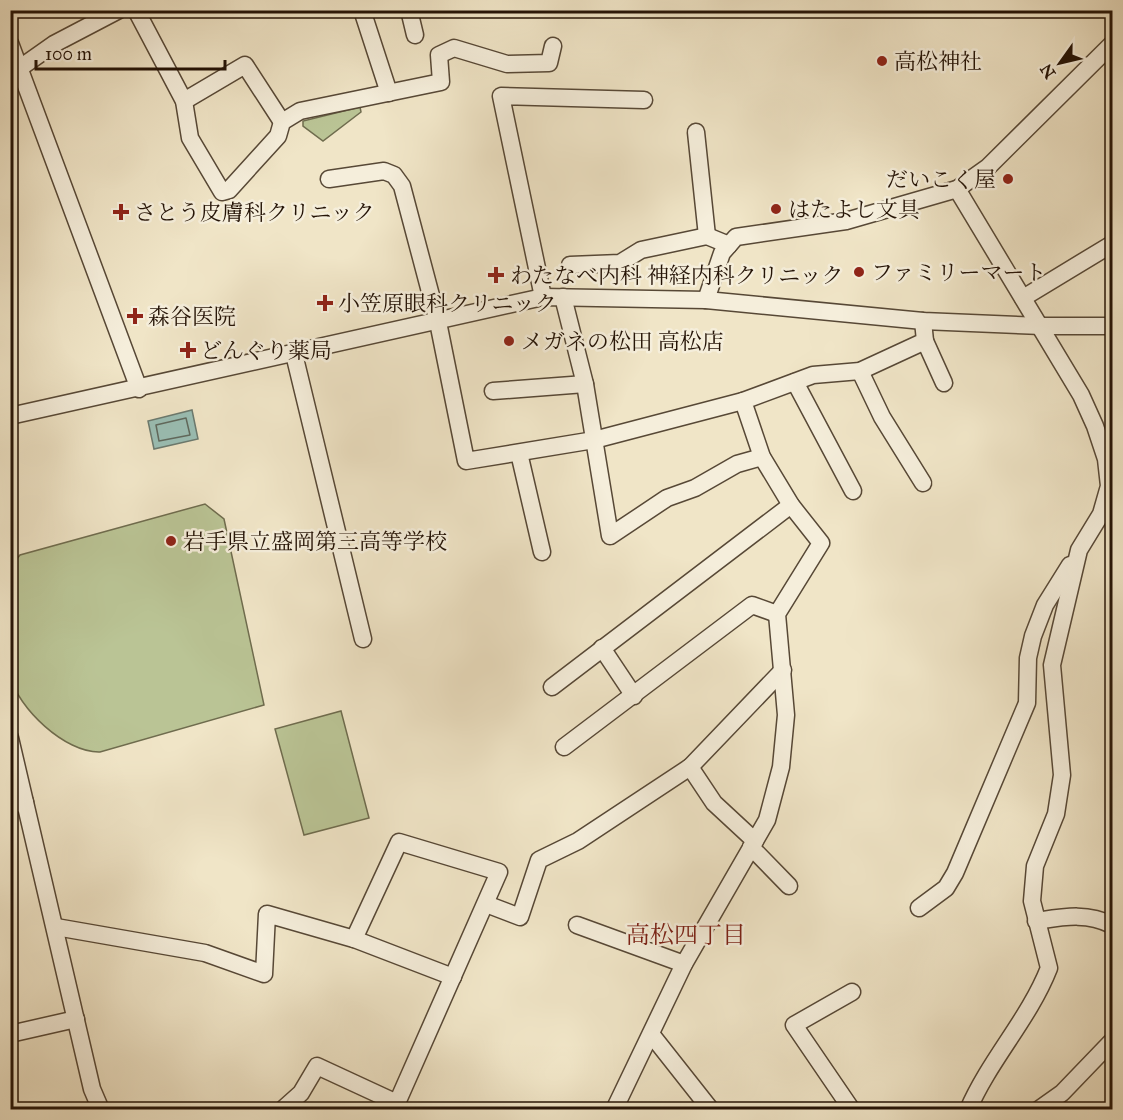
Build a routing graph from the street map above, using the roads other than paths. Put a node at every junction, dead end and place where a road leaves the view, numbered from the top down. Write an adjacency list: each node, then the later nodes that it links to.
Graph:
1 (136, 10): 12 (street)
2 (362, 10): 10 (street)
3 (409, 10): 5 (street)
4 (115, 11): 9 (street)
5 (415, 35)
6 (10, 43): 9 (street)
7 (1113, 44): 16 (street)
8 (553, 46): 10 (street)
9 (15, 71): 35 (street)
10 (389, 93): 13 (street)
11 (644, 100): 21 (street)
12 (184, 101): 13 (street); 13 (street)
13 (282, 122)
14 (696, 132): 17 (street)
15 (329, 179): 26 (street)
16 (957, 189): 19 (street); 23 (street)
17 (707, 236): 19 (street); 20 (street)
18 (1113, 244): 23 (street)
19 (729, 245): 24 (street)
20 (570, 265)
21 (543, 297): 22 (street); 26 (street)
22 (563, 297): 24 (street); 34 (street)
23 (1023, 298): 27 (street)
24 (706, 300): 25 (street)
25 (923, 321): 27 (street); 29 (street)
26 (438, 322): 30 (street); 40 (street)
27 (1042, 326): 28 (street); 45 (street)
28 (1113, 326)
29 (925, 341): 31 (street); 33 (street)
30 (294, 354): 35 (street); 48 (street)
31 (860, 371): 32 (street); 42 (street)
32 (795, 382): 37 (street); 43 (street)
33 (944, 383)
34 (585, 384): 36 (street); 39 (street)
35 (139, 389): 38 (street)
36 (494, 391)
37 (743, 401): 39 (street); 41 (street)
38 (10, 416)
39 (594, 440): 40 (street); 41 (street)
40 (519, 453): 46 (street)
41 (762, 457): 44 (street)
42 (923, 483)
43 (853, 491)
44 (791, 505): 47 (street); 49 (street)
45 (1079, 550): 60 (street); 61 (street)
46 (542, 552)
47 (777, 614): 50 (street); 52 (street)
48 (363, 639)
49 (602, 648): 51 (street); 52 (street)
50 (783, 670): 55 (street); 57 (street)
51 (552, 687)
52 (634, 696): 54 (street)
53 (12, 747): 56 (street)
54 (564, 747)
55 (690, 767): 57 (street); 59 (street)
56 (18, 803): 64 (street)
57 (753, 844): 58 (street); 66 (street)
58 (789, 886)
59 (486, 903): 65 (street); 67 (street)
60 (919, 908)
61 (1036, 921): 63 (street); 78 (street)
62 (577, 925): 66 (street)
63 (1113, 925)
64 (56, 927): 65 (street); 69 (street)
65 (354, 939): 67 (street)
66 (684, 964): 71 (street)
67 (453, 977): 74 (street)
68 (852, 992): 77 (street)
69 (76, 1019): 70 (street); 73 (street)
70 (10, 1034)
71 (651, 1034): 75 (street); 76 (street)
72 (1113, 1041): 79 (street)
73 (101, 1110)
74 (282, 1110)
75 (614, 1110)
76 (711, 1110)
77 (852, 1110)
78 (968, 1110)
79 (1038, 1110)

